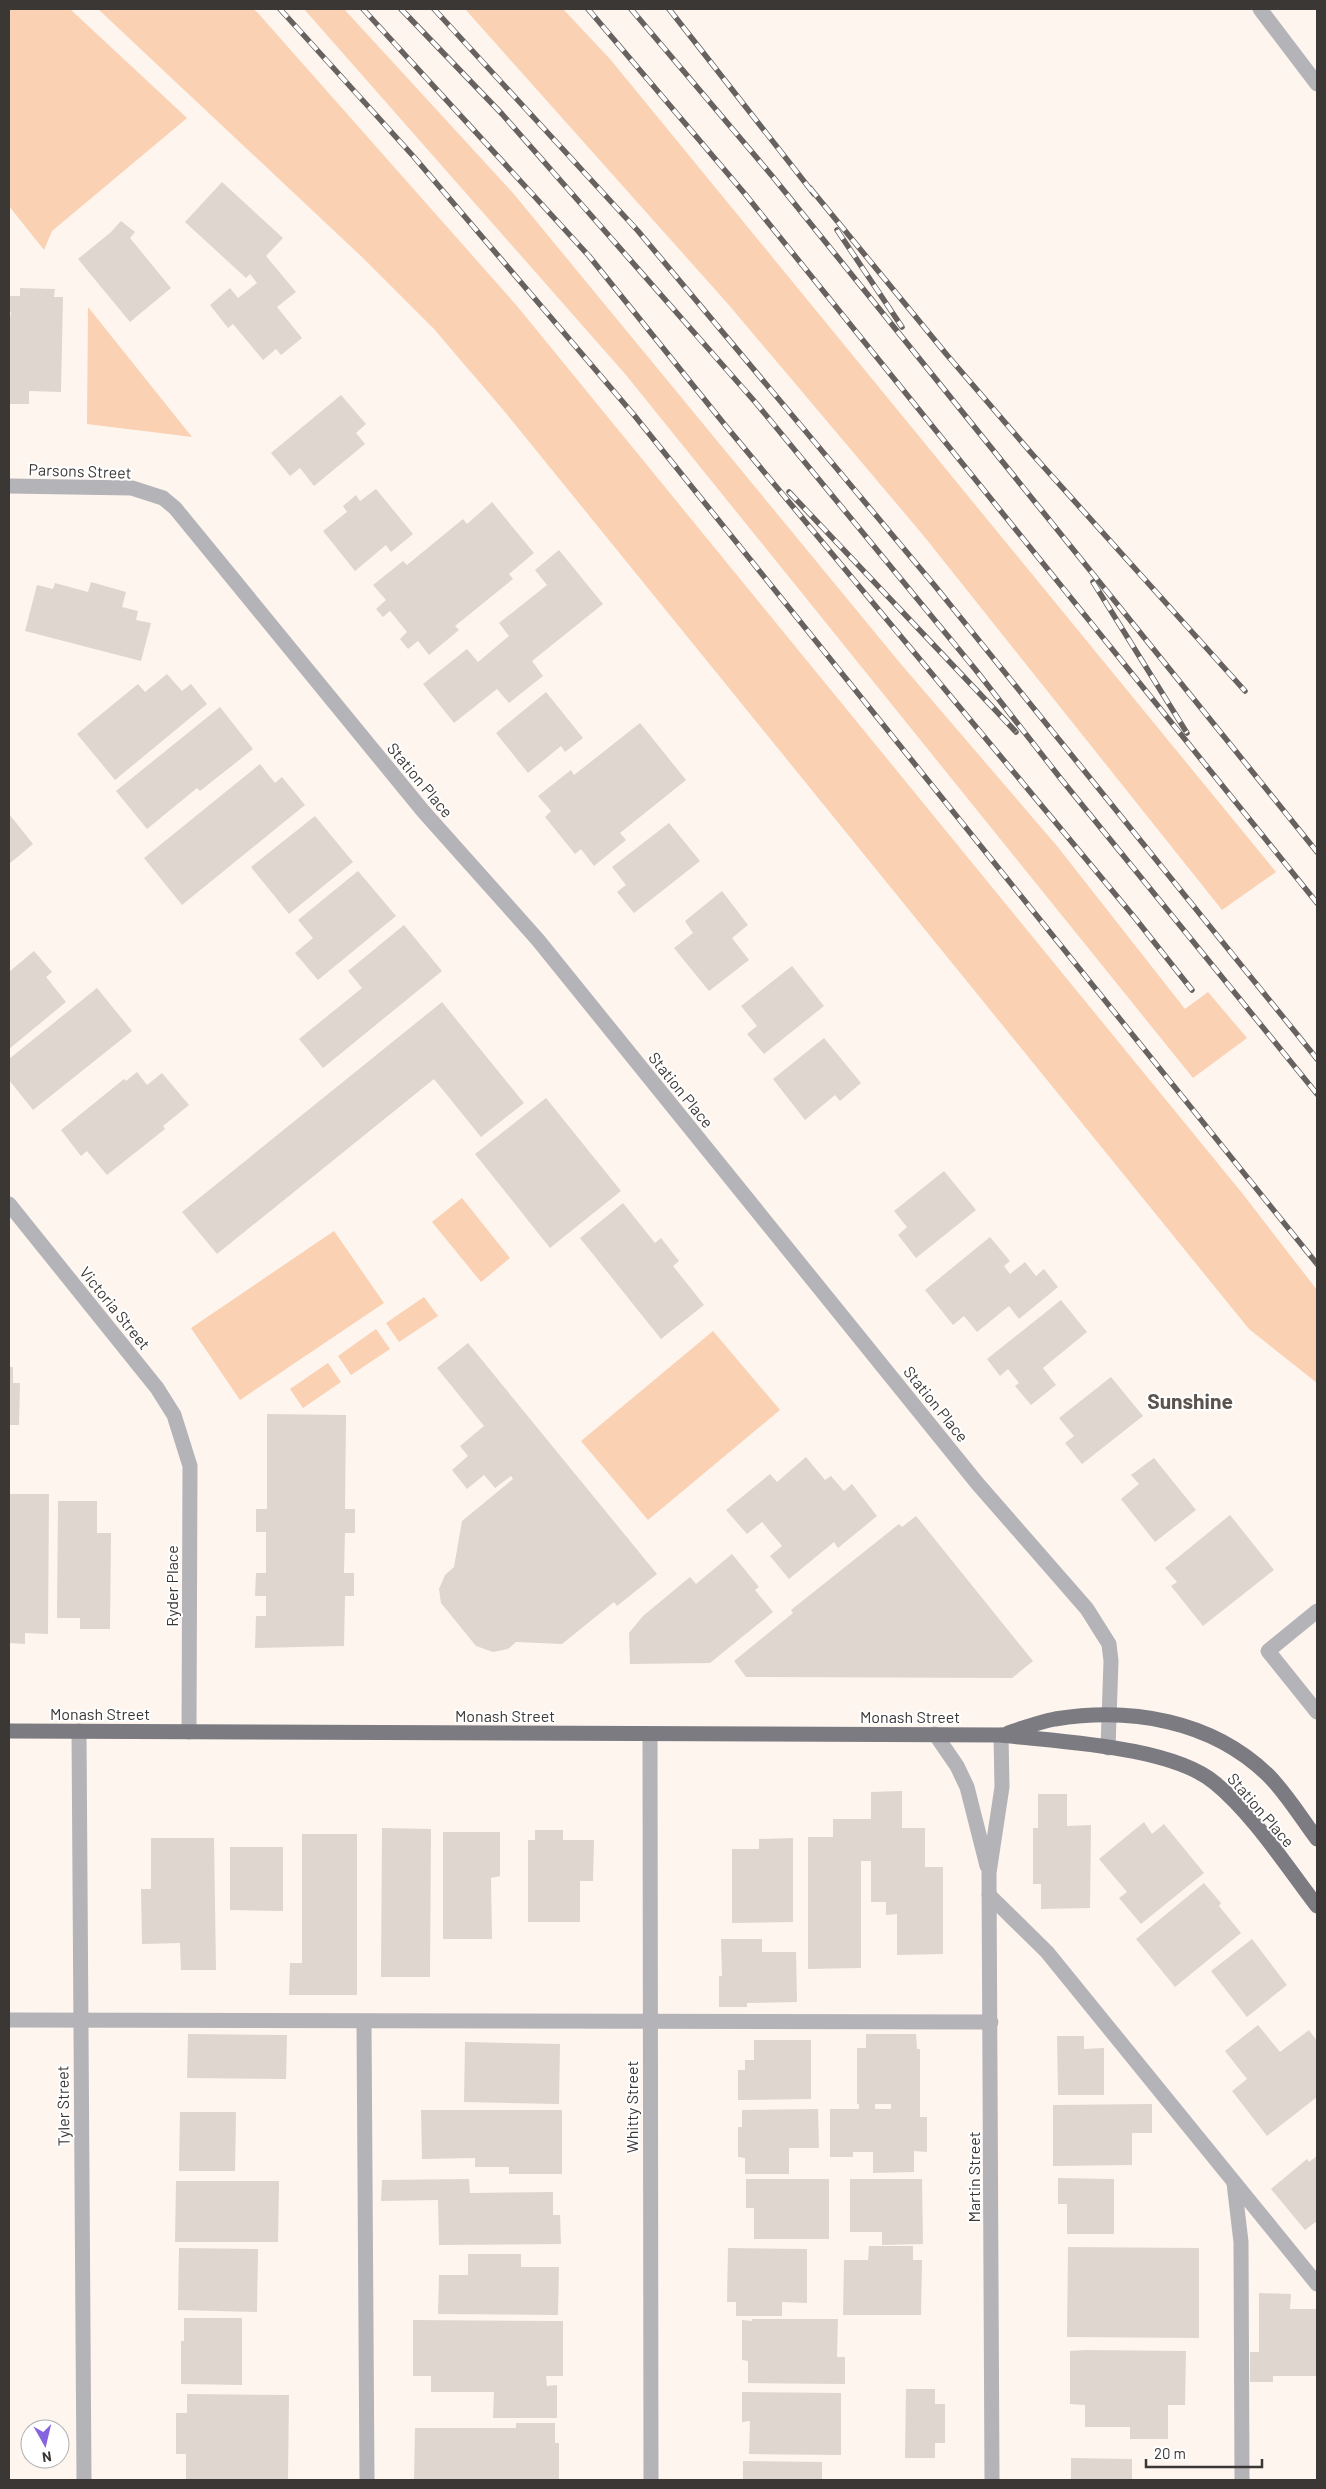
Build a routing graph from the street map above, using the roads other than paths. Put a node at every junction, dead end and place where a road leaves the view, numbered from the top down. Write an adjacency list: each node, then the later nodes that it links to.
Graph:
1 (1260, 9): 2 (street)
2 (1317, 84)
3 (9, 486): 4 (street, Parsons Street)
4 (175, 508): 9 (street, Station Place)
5 (9, 1204): 6 (street, Victoria Street)
6 (183, 1441): 12 (street, Ryder Place)
7 (1317, 1611): 8 (street)
8 (1317, 1712)
9 (1111, 1714): 15 (main road, Monash Street); 16 (street, Station Place); 17 (main road, Station Place)
10 (9, 1731): 11 (main road, Monash Street)
11 (79, 1731): 12 (main road, Monash Street); 22 (street, Tyler Street)
12 (189, 1732): 14 (main road, Monash Street)
13 (935, 1734): 14 (main road, Monash Street); 15 (main road, Monash Street); 18 (street, Martin Street)
14 (650, 1735): 23 (street, Whitty Street)
15 (1001, 1735): 16 (main road, Monash Street); 18 (street, Martin Street)
16 (1108, 1748): 20 (main road, Station Place)
17 (1317, 1839)
18 (989, 1873): 19 (street, Martin Street)
19 (989, 1895): 24 (street, Martin Street); 26 (street)
20 (1317, 1906)
21 (9, 2020): 22 (street)
22 (80, 2021): 25 (street); 28 (street, Tyler Street)
23 (650, 2022): 24 (street); 25 (street); 30 (street, Whitty Street)
24 (991, 2022): 31 (street, Martin Street)
25 (364, 2023): 29 (street)
26 (1233, 2182): 27 (street); 32 (street)
27 (1317, 2284)
28 (84, 2480)
29 (367, 2480)
30 (651, 2480)
31 (992, 2480)
32 (1242, 2480)

